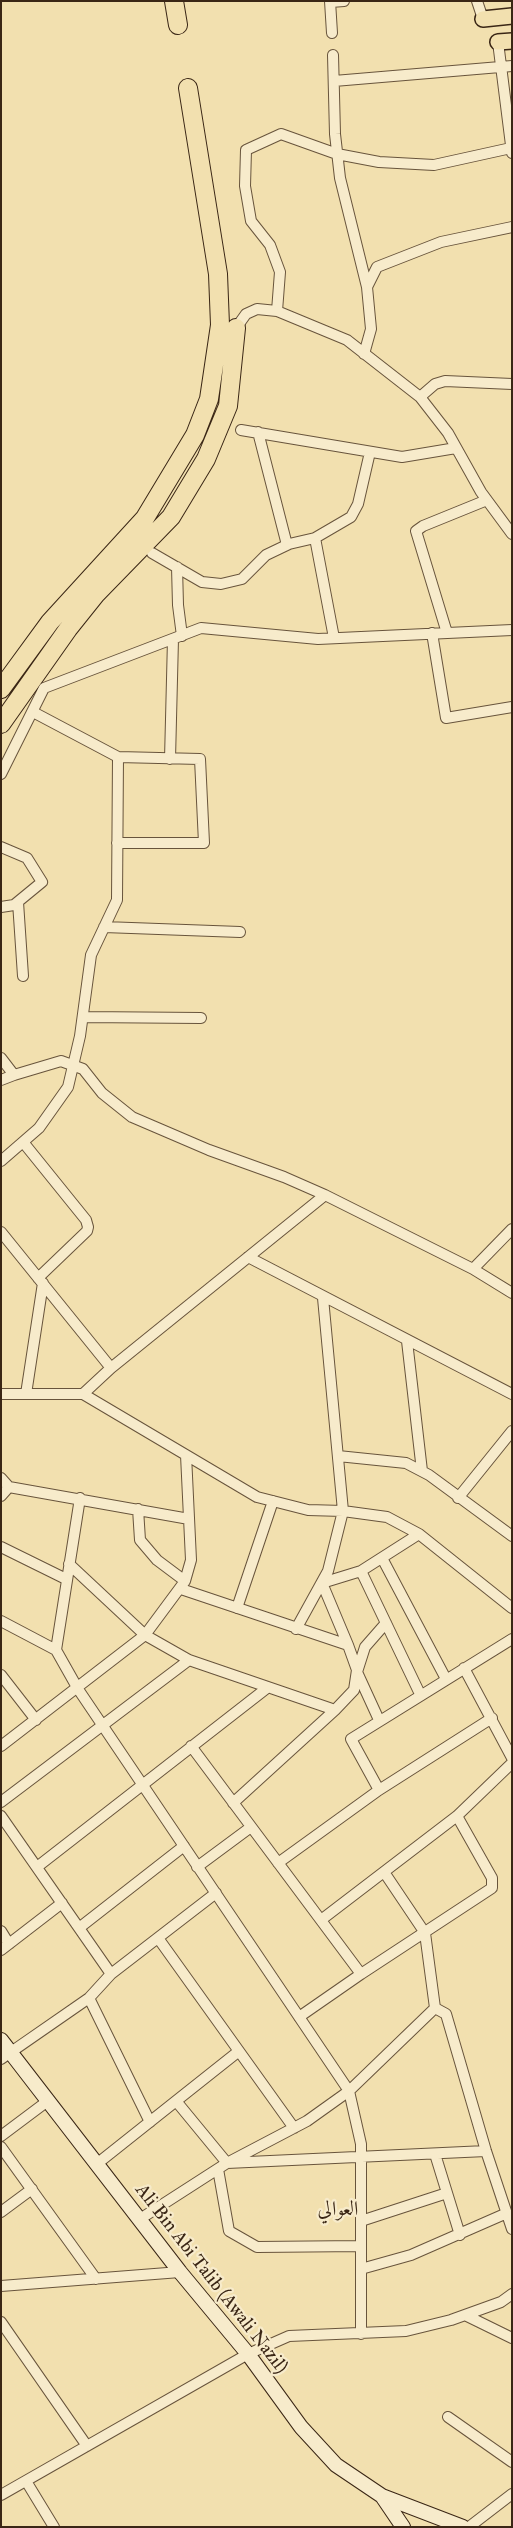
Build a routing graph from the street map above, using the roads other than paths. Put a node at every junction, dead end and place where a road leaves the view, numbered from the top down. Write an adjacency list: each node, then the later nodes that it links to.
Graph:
1 (174, 1): 7 (highway)
2 (344, 1): 4 (street)
3 (477, 1): 6 (street)
4 (330, 2): 8 (street)
5 (512, 16): 6 (main road)
6 (483, 19)
7 (178, 25)
8 (332, 33)
9 (505, 42): 11 (street)
10 (333, 55): 12 (street)
11 (507, 66): 12 (street); 14 (street)
12 (334, 81): 15 (street)
13 (188, 88): 38 (highway)
14 (511, 152): 15 (street)
15 (337, 154): 17 (street); 18 (street)
16 (512, 227): 17 (street)
17 (367, 287): 20 (street)
18 (277, 311): 19 (street); 20 (street)
19 (236, 328): 41 (highway)
20 (364, 354): 22 (street)
21 (512, 384): 22 (street)
22 (420, 397): 25 (street)
23 (241, 430): 24 (street)
24 (258, 432): 26 (street); 30 (street)
25 (456, 448): 26 (street); 27 (street)
26 (370, 452): 29 (street)
27 (487, 500): 28 (street); 34 (street)
28 (512, 534)
29 (315, 538): 30 (street); 37 (street)
30 (287, 545): 32 (street)
31 (152, 553): 32 (street)
32 (177, 567): 36 (street)
33 (512, 630): 34 (street)
34 (447, 633): 35 (street)
35 (432, 634): 37 (street); 39 (street)
36 (178, 637): 37 (street); 40 (street); 43 (street)
37 (334, 638)
38 (1, 689)
39 (512, 707)
40 (33, 712): 42 (street); 44 (street)
41 (1, 724)
42 (118, 757): 43 (street); 45 (street)
43 (170, 759): 45 (street)
44 (1, 774)
45 (117, 843): 49 (street)
46 (1, 847): 47 (street)
47 (18, 902): 48 (street); 51 (street)
48 (1, 907)
49 (104, 927): 50 (street); 52 (street)
50 (240, 932)
51 (23, 976)
52 (82, 1017): 53 (street); 55 (street)
53 (201, 1018)
54 (1, 1058): 56 (street)
55 (73, 1065): 56 (street); 58 (street); 60 (street)
56 (14, 1075): 57 (street)
57 (1, 1080)
58 (23, 1142): 59 (street); 66 (street)
59 (1, 1160)
60 (325, 1195): 64 (street); 65 (street)
61 (512, 1229): 63 (street)
62 (1, 1233): 66 (street)
63 (508, 1239): 65 (street)
64 (248, 1257): 68 (street); 70 (street)
65 (473, 1269): 67 (street)
66 (41, 1281): 70 (street); 73 (street)
67 (512, 1293)
68 (323, 1298): 69 (street); 78 (street)
69 (407, 1341): 75 (street); 79 (street)
70 (111, 1368): 74 (street)
71 (1, 1384): 72 (street)
72 (4, 1394): 73 (street)
73 (26, 1394): 74 (street)
74 (83, 1394): 77 (street)
75 (512, 1394)
76 (512, 1430): 84 (street)
77 (186, 1455): 85 (street); 88 (street)
78 (338, 1456): 79 (street); 87 (street)
79 (422, 1471): 84 (street)
80 (1, 1478): 81 (street)
81 (9, 1486): 82 (street); 83 (street)
82 (1, 1496)
83 (80, 1498): 86 (street); 93 (street)
84 (458, 1498): 90 (street)
85 (273, 1501): 87 (street); 98 (street)
86 (138, 1509): 88 (street); 97 (street)
87 (343, 1511): 89 (street); 96 (street)
88 (189, 1518): 97 (street)
89 (420, 1534): 92 (street); 99 (street)
90 (512, 1536)
91 (1, 1547): 95 (street)
92 (382, 1558): 94 (street); 111 (street)
93 (69, 1564): 95 (street); 103 (street)
94 (362, 1571): 96 (street); 101 (street)
95 (66, 1579): 106 (street)
96 (322, 1583): 102 (street); 105 (street)
97 (183, 1585): 98 (street); 103 (street)
98 (237, 1608): 102 (street)
99 (512, 1608)
100 (1, 1621): 106 (street)
101 (386, 1622): 109 (street); 114 (street)
102 (296, 1629): 105 (street)
103 (145, 1635): 107 (street); 113 (street)
104 (512, 1639): 108 (street)
105 (348, 1645): 109 (street)
106 (56, 1650): 113 (street)
107 (189, 1660): 112 (street); 119 (street)
108 (464, 1668): 111 (street); 116 (street)
109 (357, 1672): 115 (street); 118 (street)
110 (1, 1675): 117 (street)
111 (446, 1679): 114 (street)
112 (268, 1688): 115 (street); 121 (street)
113 (78, 1689): 117 (street); 119 (street)
114 (420, 1694): 118 (street)
115 (335, 1710): 127 (street)
116 (492, 1718): 122 (street); 125 (street)
117 (36, 1720): 120 (street)
118 (379, 1720): 125 (street)
119 (103, 1726): 124 (street); 126 (street)
120 (1, 1746)
121 (191, 1746): 124 (street); 127 (street)
122 (512, 1758)
123 (512, 1763): 129 (street)
124 (142, 1784): 131 (street); 133 (street)
125 (379, 1790): 132 (street)
126 (1, 1802)
127 (233, 1803): 130 (street)
128 (1, 1816): 133 (street)
129 (457, 1816): 135 (street); 141 (street)
130 (251, 1827): 132 (street); 134 (street)
131 (184, 1846): 134 (street); 139 (street)
132 (278, 1863): 138 (street)
133 (37, 1867): 137 (street)
134 (198, 1867): 136 (street)
135 (384, 1872): 138 (street); 141 (street)
136 (216, 1893): 142 (street); 148 (street)
137 (62, 1903): 139 (street); 143 (street)
138 (321, 1920): 145 (street)
139 (79, 1928): 144 (street)
140 (1, 1931): 143 (street)
141 (425, 1932): 145 (street); 147 (street)
142 (158, 1938): 144 (street); 150 (street)
143 (5, 1947)
144 (111, 1974): 146 (street)
145 (361, 1974): 148 (street)
146 (89, 1998): 151 (street); 155 (street)
147 (434, 2008): 152 (street); 159 (street)
148 (299, 2017): 152 (street)
149 (1, 2040): 151 (main road, Ali Bin Abi Talib (Awali Nazil))
150 (239, 2051): 154 (street); 156 (street)
151 (6, 2056): 153 (main road, Ali Bin Abi Talib (Awali Nazil))
152 (349, 2091): 156 (street); 161 (street)
153 (49, 2100): 157 (street); 162 (main road, Ali Bin Abi Talib (Awali Nazil))
154 (176, 2101): 155 (street); 163 (street)
155 (150, 2122): 162 (street)
156 (294, 2128): 163 (street)
157 (1, 2136)
158 (1, 2147): 164 (street)
159 (486, 2151): 160 (street); 167 (street)
160 (435, 2154): 161 (street); 165 (street)
161 (360, 2157): 163 (street); 169 (street)
162 (98, 2163): 168 (main road, Ali Bin Abi Talib (Awali Nazil))
163 (222, 2166): 168 (street); 172 (street)
164 (32, 2189): 166 (street); 175 (street)
165 (447, 2193): 169 (street); 171 (street)
166 (1, 2212)
167 (506, 2213): 170 (street); 171 (street)
168 (140, 2219): 174 (main road, Ali Bin Abi Talib (Awali Nazil))
169 (361, 2221): 172 (street)
170 (512, 2229)
171 (460, 2235): 173 (street)
172 (361, 2246): 173 (street)
173 (361, 2269): 180 (street)
174 (180, 2272): 175 (street); 182 (main road, Ali Bin Abi Talib (Awali Nazil))
175 (96, 2279): 176 (street)
176 (1, 2286)
177 (512, 2294): 178 (street)
178 (465, 2316): 180 (street); 181 (street)
179 (1, 2322): 184 (street)
180 (361, 2334): 182 (street)
181 (512, 2338)
182 (248, 2354): 184 (street); 189 (main road, Ali Bin Abi Talib (Awali Nazil))
183 (448, 2416): 185 (street)
184 (87, 2446): 186 (street)
185 (512, 2462)
186 (26, 2481): 188 (street); 190 (street)
187 (512, 2494): 193 (street)
188 (1, 2495)
189 (382, 2496): 191 (main road, Ali Bin Abi Talib (Awali Nazil)); 192 (main road)
190 (54, 2527)
191 (404, 2527)
192 (463, 2527)
193 (469, 2527)

